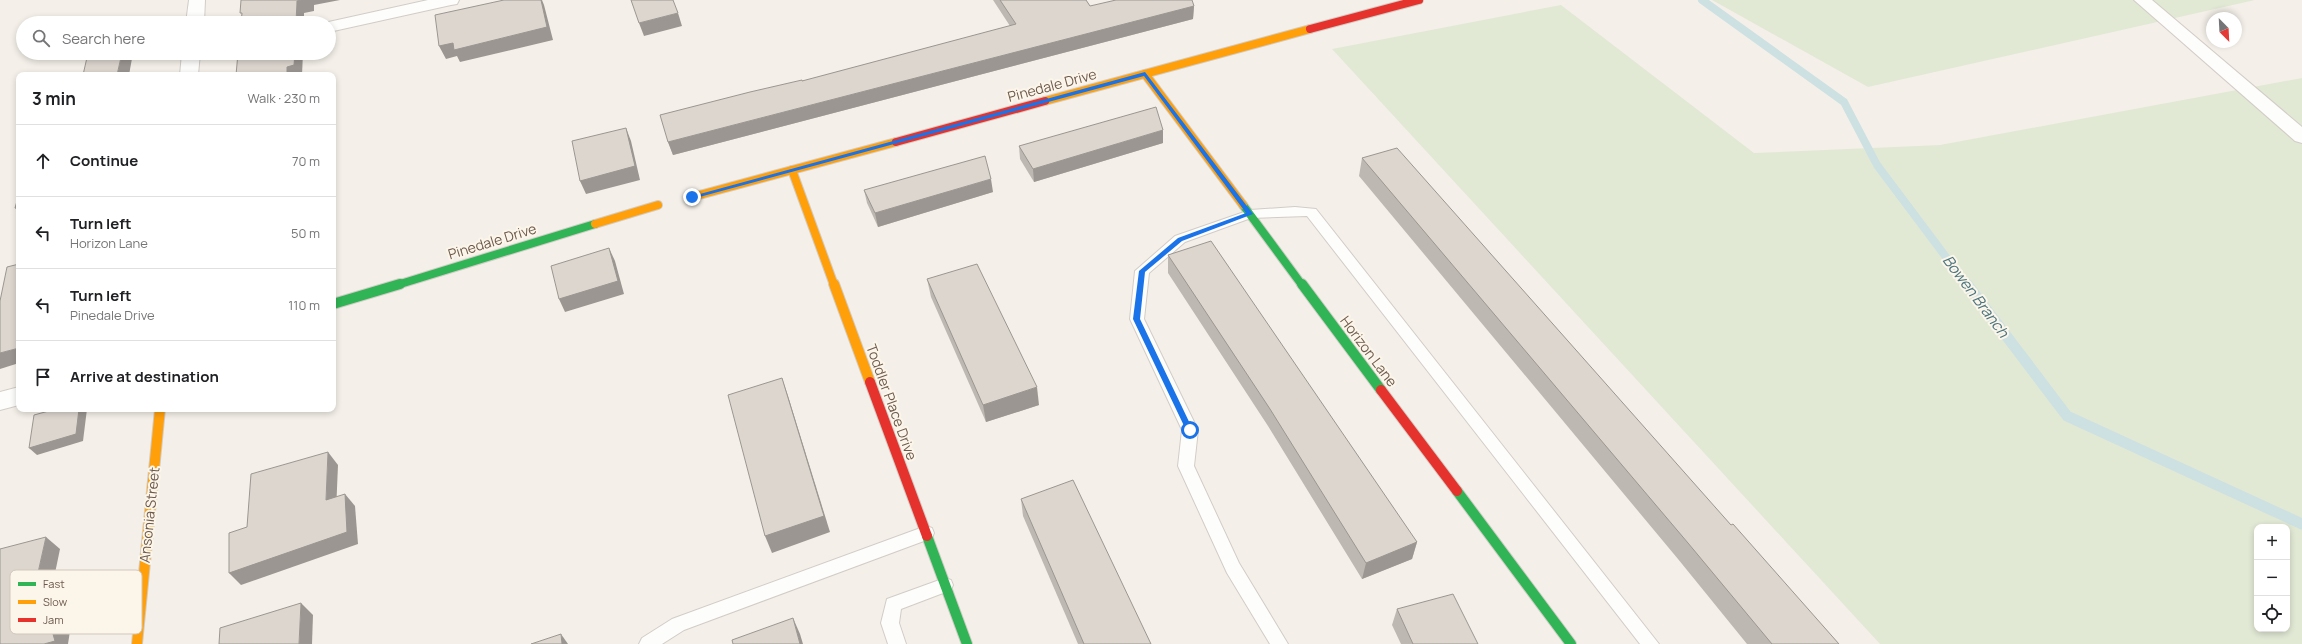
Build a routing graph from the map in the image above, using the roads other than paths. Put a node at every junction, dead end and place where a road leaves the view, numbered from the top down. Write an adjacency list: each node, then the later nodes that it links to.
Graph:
1 (197, 0): 5 (street)
2 (451, 0): 6 (street)
3 (1419, 0): 9 (street, Pinedale Drive)
4 (2142, 0): 10 (street)
5 (196, 16)
6 (336, 25)
7 (190, 60): 8 (street)
8 (189, 72)
9 (1145, 74): 11 (street, Pinedale Drive); 14 (street, Horizon Lane)
10 (2302, 137)
11 (792, 170): 12 (street, Pinedale Drive); 19 (street, Toddler Place Drive)
12 (692, 197)
13 (658, 206): 15 (street, Pinedale Drive)
14 (1250, 214): 27 (lane); 28 (street, Horizon Lane); 29 (lane)
15 (336, 303)
16 (16, 397): 17 (street)
17 (0, 401)
18 (160, 412): 21 (street, Ansonia Street)
19 (926, 533): 20 (street, Toddler Place Drive); 24 (lane)
20 (945, 585): 25 (lane); 26 (street, Toddler Place Drive)
21 (142, 593)
22 (138, 634): 23 (street, Ansonia Street)
23 (137, 644)
24 (648, 644)
25 (897, 644)
26 (967, 644)
27 (1279, 644)
28 (1571, 644)
29 (1650, 644)

